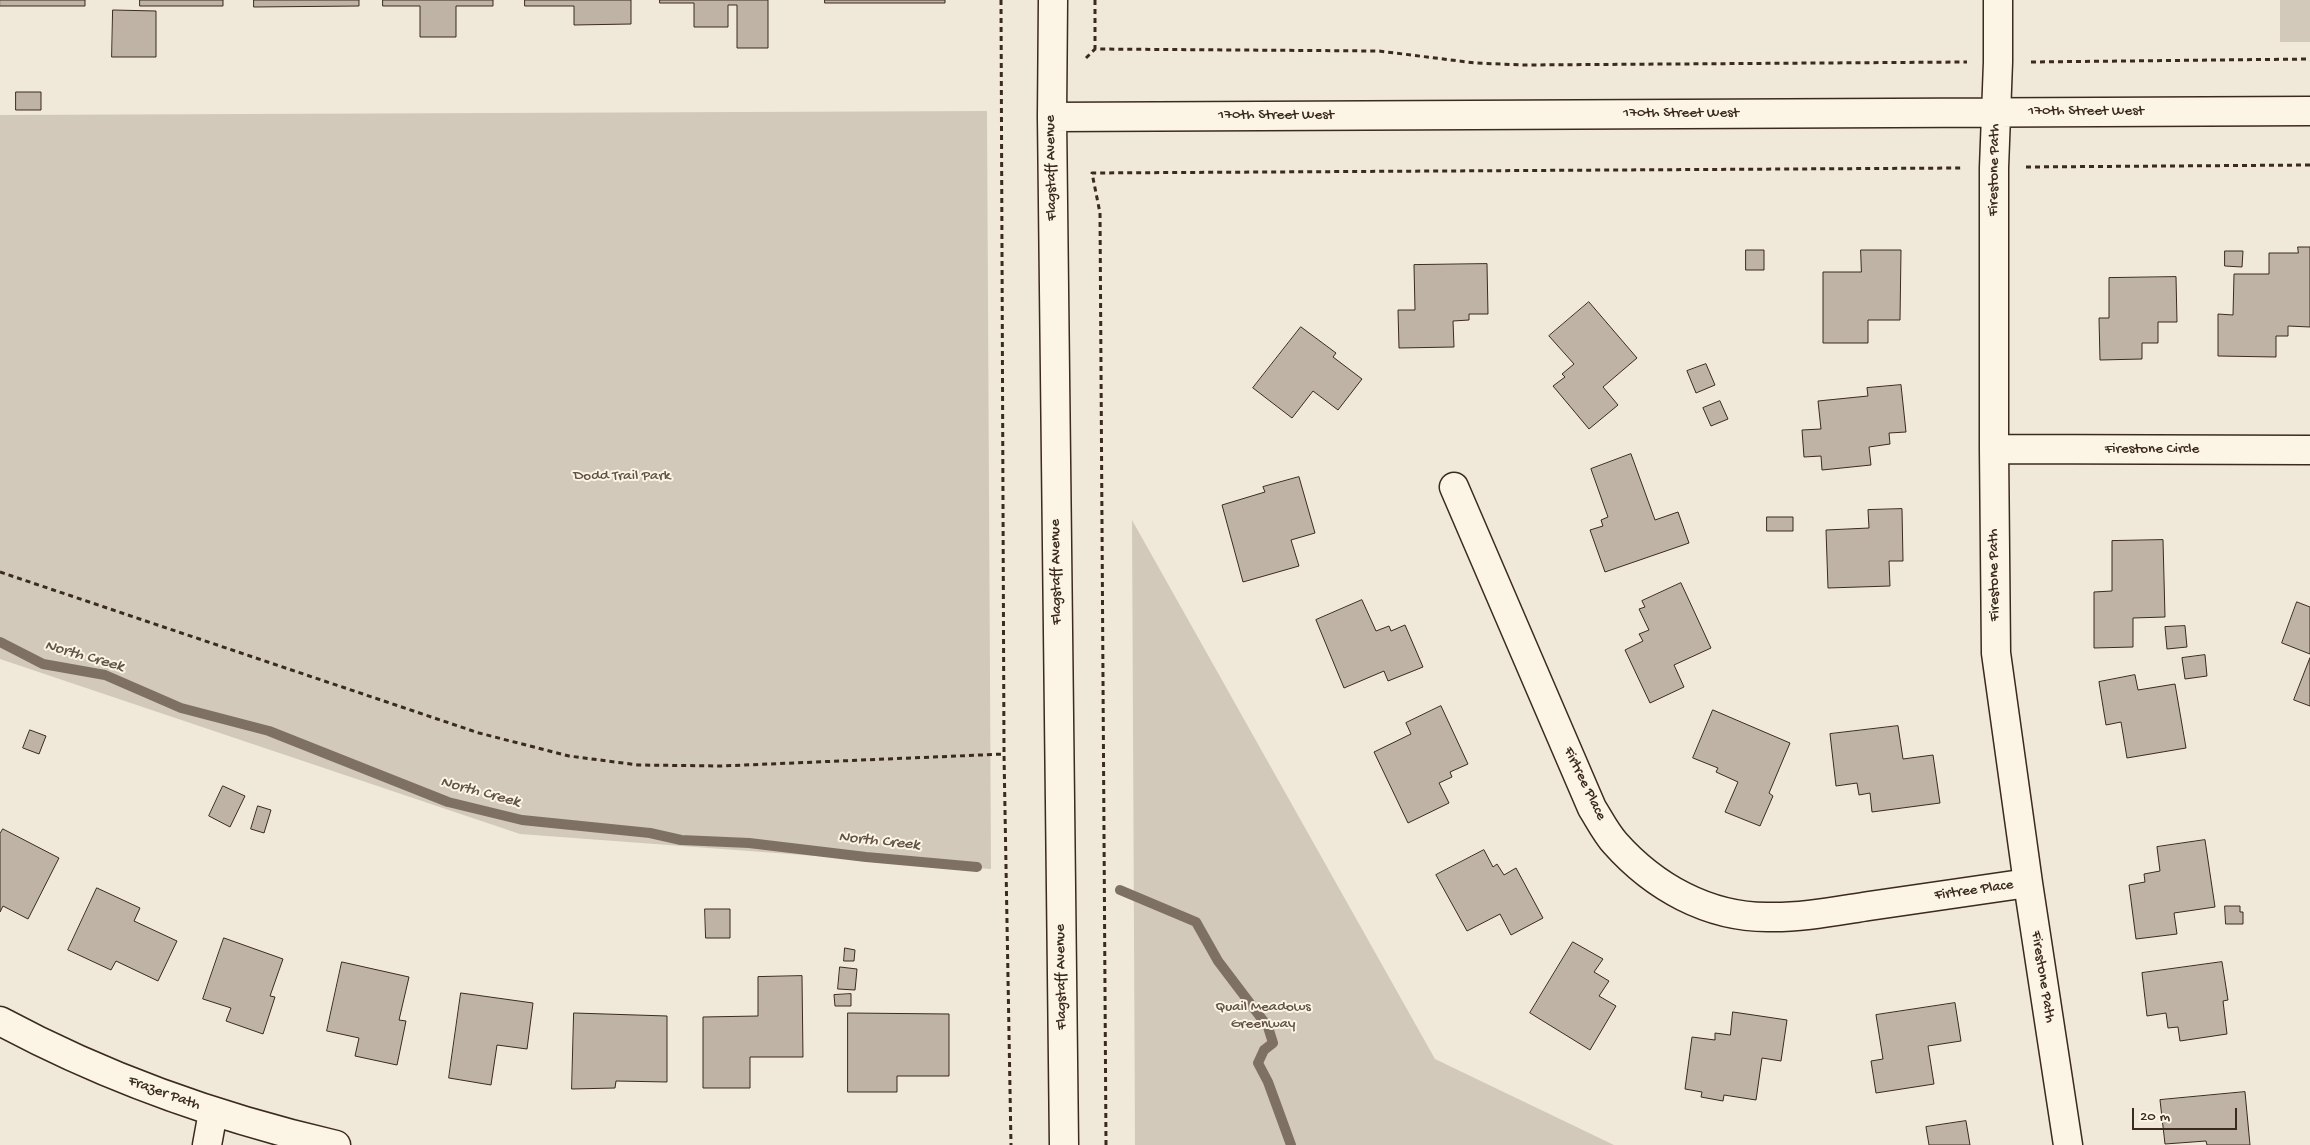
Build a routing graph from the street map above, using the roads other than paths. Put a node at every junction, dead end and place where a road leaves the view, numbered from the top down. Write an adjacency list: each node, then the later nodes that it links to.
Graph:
1 (1053, 0): 5 (street, Flagstaff Avenue)
2 (1998, 0): 4 (street, Firestone Path)
3 (2310, 110): 4 (street, 170th Street West)
4 (1996, 112): 5 (street, 170th Street West); 6 (street, Firestone Path)
5 (1052, 117): 14 (street, Flagstaff Avenue)
6 (1994, 449): 7 (street, Firestone Circle); 9 (street, Firestone Path)
7 (2310, 450)
8 (1454, 487): 9 (street, Firtree Place)
9 (2028, 884): 15 (street, Firestone Path)
10 (0, 1021): 11 (street, Frazer Path)
11 (213, 1112): 12 (street); 13 (street, Frazer Path)
12 (207, 1145)
13 (336, 1145)
14 (1064, 1145)
15 (2068, 1145)

